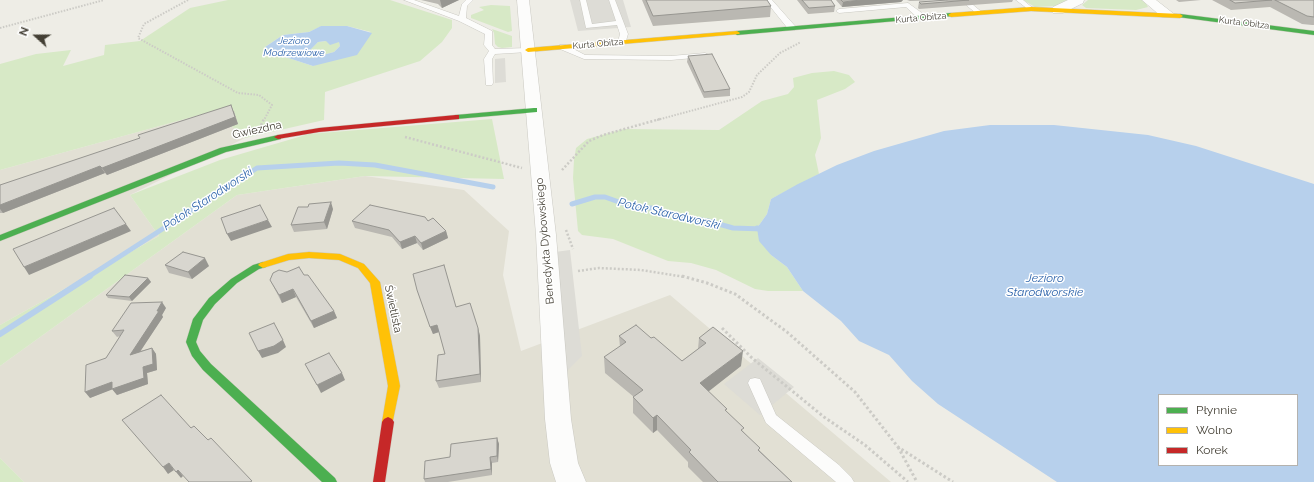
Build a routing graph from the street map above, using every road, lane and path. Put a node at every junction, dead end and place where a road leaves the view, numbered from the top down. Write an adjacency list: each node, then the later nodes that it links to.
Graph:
1 (104, 0): 24 (path)
2 (188, 0): 36 (path)
3 (407, 0): 21 (lane)
4 (470, 0): 21 (lane)
5 (523, 0): 30 (street, Benedykta Dybowskiego)
6 (583, 0): 22 (lane)
7 (612, 0): 22 (lane)
8 (768, 0): 25 (lane)
9 (970, 0): 13 (lane)
10 (1019, 0): 16 (lane)
11 (1078, 0): 17 (street)
12 (1148, 0): 19 (street)
13 (960, 1): 18 (lane)
14 (906, 2): 15 (lane); 20 (lane); 23 (lane)
15 (916, 4)
16 (1031, 9): 17 (street, Kurta Obitza); 18 (street, Kurta Obitza)
17 (1058, 10): 19 (street, Kurta Obitza)
18 (979, 13): 20 (street, Kurta Obitza)
19 (1166, 14): 26 (street, Kurta Obitza)
20 (922, 18): 23 (street, Kurta Obitza)
21 (462, 19): 31 (lane)
22 (619, 24): 28 (lane)
23 (850, 24): 25 (street, Kurta Obitza)
24 (0, 28)
25 (792, 28): 28 (street, Kurta Obitza)
26 (1314, 33)
27 (804, 41): 38 (path)
28 (622, 42): 29 (street, Kurta Obitza)
29 (563, 47): 30 (street, Kurta Obitza); 32 (lane)
30 (528, 50): 31 (lane); 34 (street, Benedykta Dybowskiego)
31 (493, 51): 33 (lane)
32 (705, 55)
33 (488, 83)
34 (534, 110): 36 (street, Gwiezdna); 46 (street, Benedykta Dybowskiego)
35 (401, 136): 37 (path)
36 (252, 142): 39 (street, Gwiezdna)
37 (522, 168)
38 (562, 170)
39 (0, 238)
40 (578, 271): 43 (path)
41 (722, 328): 48 (path)
42 (755, 383): 47 (lane)
43 (898, 447): 49 (path); 50 (path)
44 (331, 482): 45 (street, Świetlista)
45 (379, 482)
46 (571, 482)
47 (846, 482)
48 (908, 482)
49 (917, 482)
50 (953, 482)

